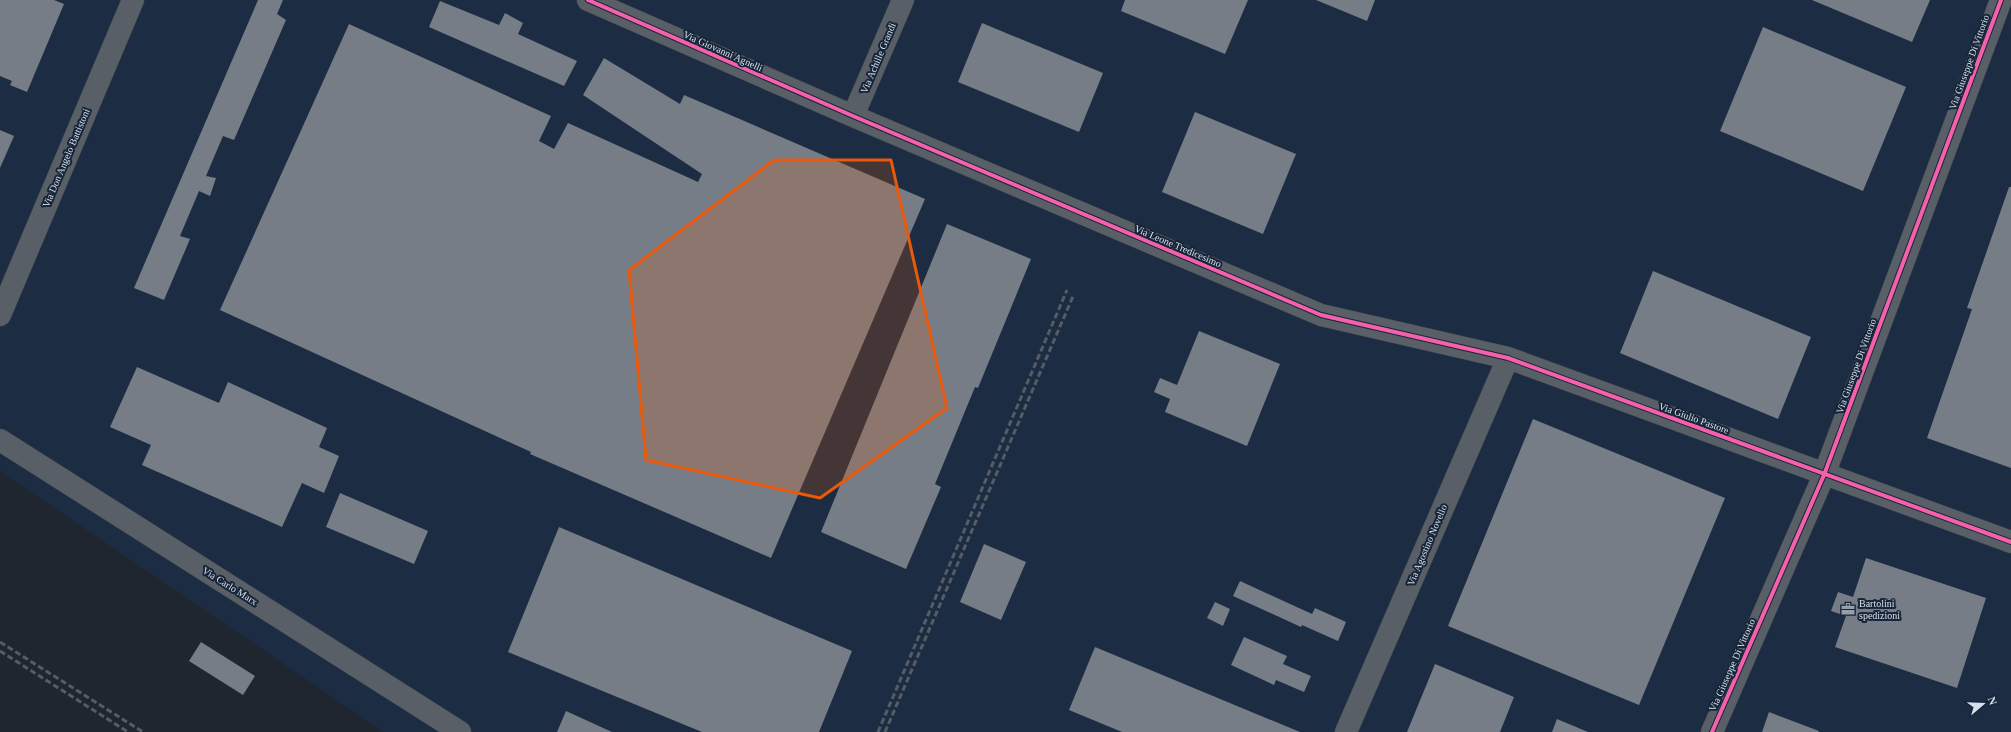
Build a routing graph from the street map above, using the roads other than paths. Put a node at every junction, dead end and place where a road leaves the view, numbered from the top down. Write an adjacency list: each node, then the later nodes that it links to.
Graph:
1 (133, 0): 6 (street, Via Don Angelo Battistoni)
2 (588, 0): 5 (street, Via Giovanni Agnelli)
3 (903, 0): 5 (street, Via Achille Grandi)
4 (2001, 0): 9 (street, Via Giuseppe Di Vittorio)
5 (853, 116): 7 (street, Via Leone Tredicesimo)
6 (0, 315)
7 (1508, 358): 9 (street, Via Giulio Pastore); 12 (street, Via Agostino Novello)
8 (0, 440): 11 (street, Via Carlo Marx)
9 (1824, 475): 10 (street, Via Giulio Pastore); 13 (street, Via Giuseppe Di Vittorio)
10 (2011, 542)
11 (460, 732)
12 (1346, 732)
13 (1712, 732)

